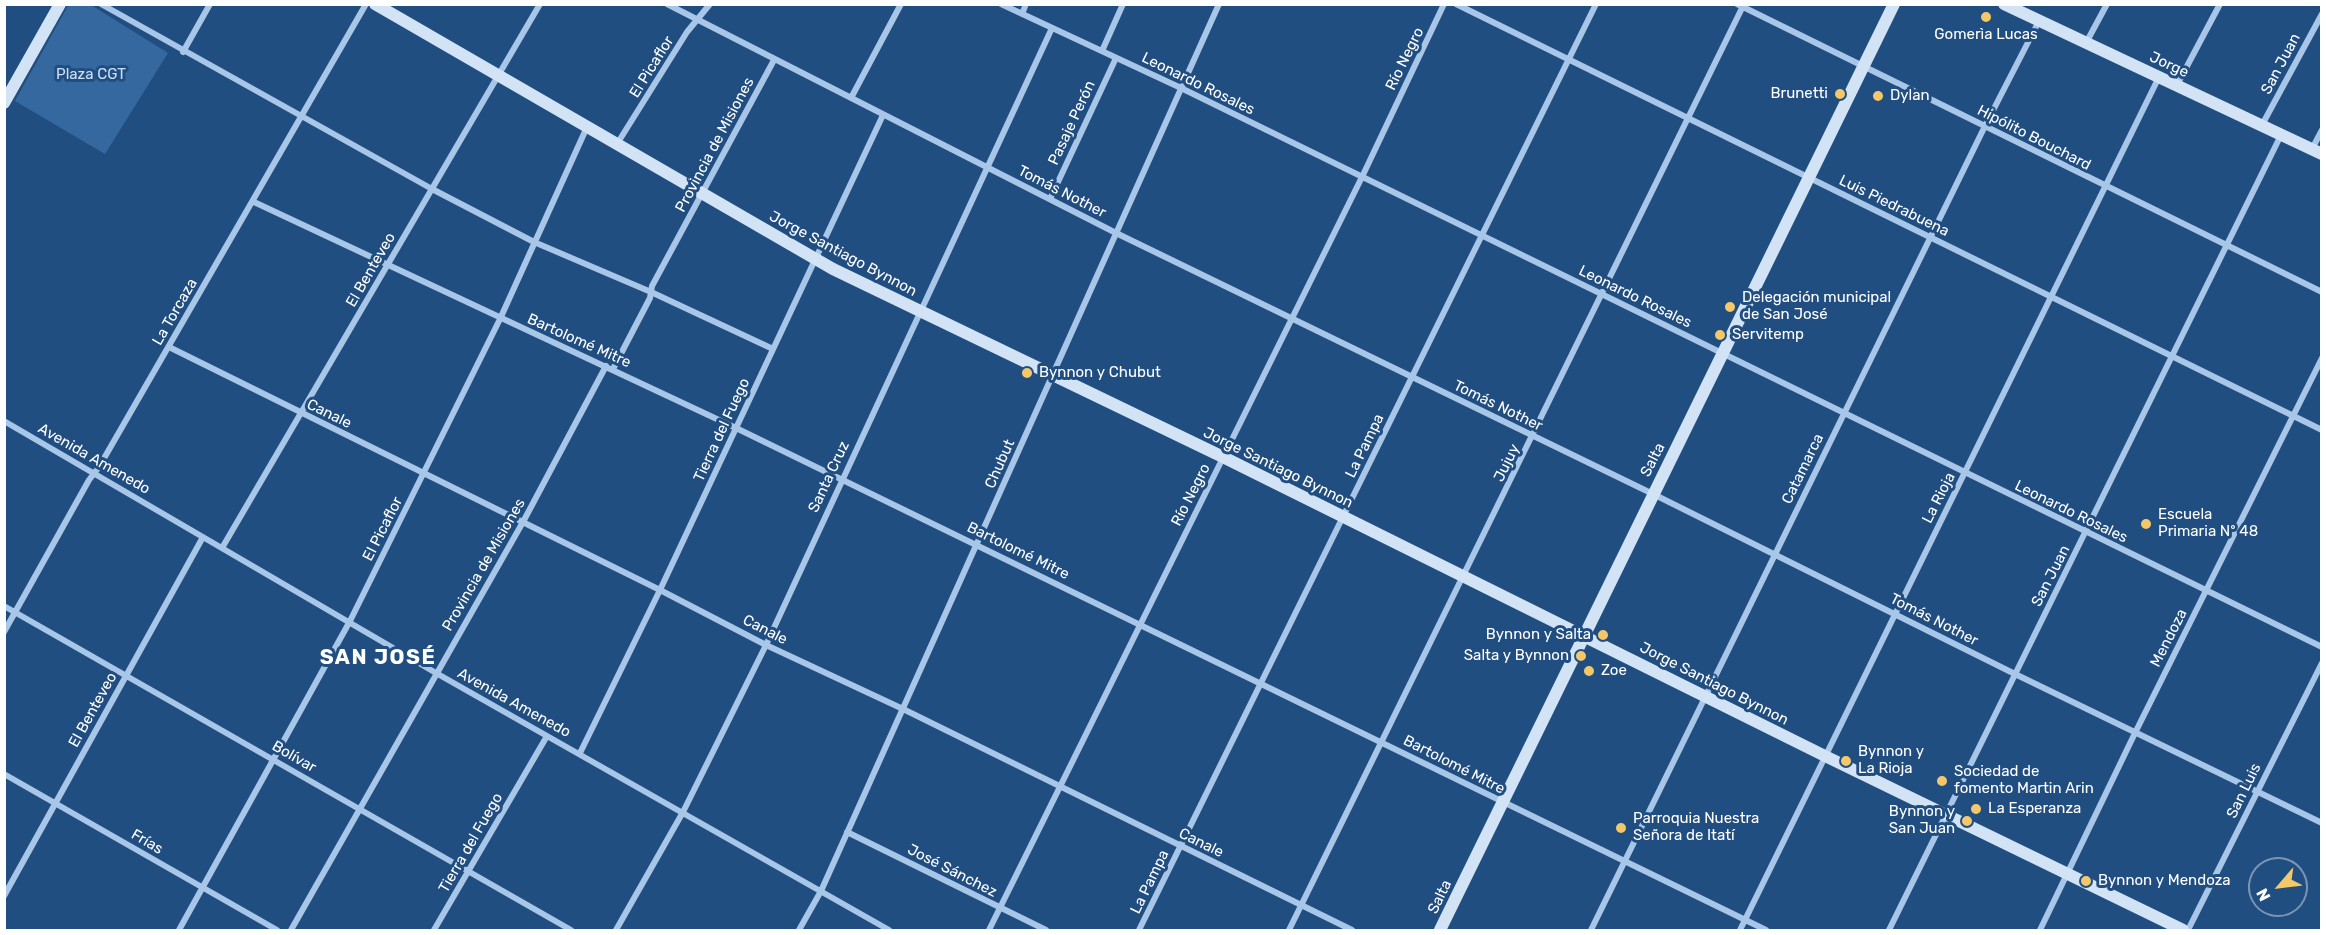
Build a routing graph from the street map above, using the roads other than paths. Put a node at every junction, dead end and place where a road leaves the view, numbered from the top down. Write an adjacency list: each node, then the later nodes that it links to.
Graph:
1 (60, 4): 39 (street)
2 (101, 4): 29 (street)
3 (210, 4): 29 (street)
4 (366, 4): 41 (street, La Torcaza)
5 (375, 4): 34 (street, Jorge Santiago Bynnon)
6 (540, 4): 34 (street, El Benteveo)
7 (667, 4): 24 (street, Tomás Nother)
8 (710, 4): 24 (street, El Picaflor)
9 (901, 4): 38 (street)
10 (1000, 4): 22 (street, Leonardo Rosales)
11 (1026, 4): 22 (street)
12 (1123, 4): 28 (street)
13 (1219, 4): 37 (street, Chubut)
14 (1444, 4): 51 (street, Río Negro)
15 (1456, 4): 32 (street, Luis Piedrabuena)
16 (1596, 4): 32 (street, La Pampa)
17 (1894, 4): 33 (street, Salta)
18 (2004, 4): 25 (street, Jorge)
19 (2107, 4): 27 (street)
20 (2220, 4): 36 (street)
21 (1741, 5): 33 (street, Hipólito Bouchard); 42 (street, Jujuy)
22 (1022, 14): 26 (street, Leonardo Rosales)
23 (2322, 14): 43 (street, San Juan)
24 (698, 20): 31 (street, Tomás Nother); 48 (street, El Picaflor)
25 (2039, 20): 27 (street, Jorge); 44 (street, Catamarca)
26 (1052, 28): 28 (street, Leonardo Rosales); 50 (street, Santa Cruz)
27 (2086, 43): 35 (street, Jorge)
28 (1102, 51): 30 (street, Leonardo Rosales)
29 (183, 52): 41 (street)
30 (1116, 58): 37 (street, Leonardo Rosales); 56 (street, Pasaje Perón)
31 (774, 60): 38 (street, Tomás Nother); 55 (street, Provincia de Misiones)
32 (1569, 60): 42 (street, Luis Piedrabuena); 59 (street, La Pampa)
33 (1863, 68): 44 (street, Hipólito Bouchard); 52 (street, Salta)
34 (498, 75): 45 (street, Jorge Santiago Bynnon); 54 (street, El Benteveo)
35 (2160, 77): 36 (street, Jorge); 53 (street, La Rioja)
36 (2176, 85): 43 (street, Jorge)
37 (1181, 88): 51 (street, Leonardo Rosales); 58 (street, Chubut)
38 (851, 98): 40 (street, Tomás Nother)
39 (4, 103)
40 (883, 115): 50 (street, Tomás Nother); 63 (street, Tierra del Fuego)
41 (301, 116): 54 (street); 57 (street, La Torcaza)
42 (1689, 119): 52 (street, Luis Piedrabuena); 67 (street, Jujuy)
43 (2262, 125): 47 (street, Jorge)
44 (1985, 126): 53 (street, Hipólito Bouchard); 60 (street, Catamarca)
45 (587, 128): 48 (street, Jorge Santiago Bynnon); 61 (street, El Picaflor)
46 (2322, 130): 49 (street)
47 (2281, 135): 49 (street, Jorge); 62 (street, San Juan)
48 (617, 144): 55 (street, Jorge Santiago Bynnon)
49 (2317, 152)
50 (987, 168): 56 (street, Tomás Nother); 69 (street, Santa Cruz)
51 (1362, 177): 59 (street, Leonardo Rosales); 71 (street, Río Negro)
52 (1809, 179): 60 (street, Luis Piedrabuena); 74 (street, Salta)
53 (2106, 187): 62 (street, Hipólito Bouchard); 68 (street, La Rioja)
54 (432, 189): 61 (street); 64 (street, El Benteveo)
55 (702, 193): 63 (street, Jorge Santiago Bynnon); 65 (street, Provincia de Misiones)
56 (1050, 199): 58 (street, Tomás Nother)
57 (254, 202): 64 (street, Bartolomé Mitre); 72 (street, La Torcaza)
58 (1116, 233): 71 (street, Tomás Nother); 79 (street, Chubut)
59 (1481, 236): 67 (street, Leonardo Rosales); 80 (street, La Pampa)
60 (1931, 237): 68 (street, Luis Piedrabuena); 82 (street, Catamarca)
61 (534, 242): 65 (street); 70 (street, El Picaflor)
62 (2227, 245): 66 (street, Hipólito Bouchard); 75 (street, San Juan)
63 (815, 259): 69 (street, Jorge Santiago Bynnon); 73 (street, Tierra del Fuego)
64 (387, 265): 70 (street, Bartolomé Mitre); 81 (street, El Benteveo)
65 (651, 292): 73 (street); 78 (street, Provincia de Misiones)
66 (2322, 292)
67 (1603, 295): 74 (street, Leonardo Rosales); 87 (street, Jujuy)
68 (2052, 298): 75 (street, Luis Piedrabuena); 89 (street, La Rioja)
69 (921, 312): 79 (street, Jorge Santiago Bynnon); 92 (street, Santa Cruz)
70 (500, 318): 77 (street, Bartolomé Mitre); 91 (street, El Picaflor)
71 (1292, 318): 80 (street, Tomás Nother); 88 (street, Río Negro)
72 (169, 347): 81 (street, Canale); 90 (street, La Torcaza)
73 (773, 349): 85 (street, Tierra del Fuego)
74 (1723, 353): 82 (street, Leonardo Rosales); 93 (street, Salta)
75 (2172, 358): 83 (street, Luis Piedrabuena); 96 (street, San Juan)
76 (2322, 358): 83 (street, Mendoza)
77 (606, 366): 78 (street, Bartolomé Mitre); 95 (street, Provincia de Misiones)
78 (613, 369): 85 (street, Bartolomé Mitre)
79 (1053, 375): 88 (street, Jorge Santiago Bynnon); 98 (street, Chubut)
80 (1412, 377): 87 (street, Tomás Nother); 94 (street, La Pampa)
81 (302, 414): 91 (street, Canale); 99 (street, El Benteveo)
82 (1844, 414): 89 (street, Leonardo Rosales); 100 (street, Catamarca)
83 (2293, 416): 86 (street, Luis Piedrabuena); 103 (street, Mendoza)
84 (4, 422): 90 (street, Avenida Amenedo)
85 (736, 428): 92 (street, Bartolomé Mitre); 102 (street, Tierra del Fuego)
86 (2322, 430)
87 (1533, 436): 93 (street, Tomás Nother); 101 (street, Jujuy)
88 (1223, 457): 94 (street, Jorge Santiago Bynnon); 108 (street, Río Negro)
89 (1965, 472): 96 (street, Leonardo Rosales); 106 (street, La Rioja)
90 (95, 473): 97 (street, Avenida Amenedo); 105 (street, La Torcaza)
91 (424, 473): 95 (street, Canale); 107 (street, El Picaflor)
92 (842, 478): 98 (street, Bartolomé Mitre); 111 (street, Santa Cruz)
93 (1653, 494): 100 (street, Tomás Nother); 110 (street, Salta)
94 (1344, 518): 101 (street, Jorge Santiago Bynnon); 117 (street, La Pampa)
95 (523, 522): 102 (street, Canale); 114 (street, Provincia de Misiones)
96 (2086, 532): 103 (street, Leonardo Rosales); 116 (street, San Juan)
97 (203, 537): 99 (street, Avenida Amenedo); 115 (street, El Benteveo)
98 (977, 544): 108 (street, Bartolomé Mitre); 119 (street, Chubut)
99 (222, 548): 107 (street, Avenida Amenedo)
100 (1774, 555): 106 (street, Tomás Nother); 118 (street, Catamarca)
101 (1464, 578): 110 (street, Jorge Santiago Bynnon); 122 (street, Jujuy)
102 (660, 590): 111 (street, Canale); 123 (street, Tierra del Fuego)
103 (2206, 592): 112 (street, Leonardo Rosales); 120 (street, Mendoza)
104 (4, 606): 105 (street, Bolívar)
105 (16, 612): 109 (street, La Torcaza); 115 (street, Bolívar)
106 (1894, 614): 116 (street, Tomás Nother); 124 (street, La Rioja)
107 (350, 621): 114 (street, Avenida Amenedo); 125 (street, El Picaflor)
108 (1139, 624): 117 (street, Bartolomé Mitre); 127 (street, Río Negro)
109 (4, 632)
110 (1584, 635): 118 (street, Jorge Santiago Bynnon); 130 (street, Salta)
111 (766, 645): 119 (street, Canale); 132 (street, Santa Cruz)
112 (2322, 647)
113 (2322, 663): 128 (street, San Luis)
114 (436, 673): 121 (street, Avenida Amenedo); 131 (street, Provincia de Misiones)
115 (126, 674): 125 (street, Bolívar); 129 (street, El Benteveo)
116 (2015, 675): 120 (street, Tomás Nother); 133 (street, San Juan)
117 (1262, 683): 122 (street, Bartolomé Mitre); 136 (street, La Pampa)
118 (1705, 696): 124 (street, Jorge Santiago Bynnon); 137 (street, Catamarca)
119 (903, 709): 127 (street, Canale); 135 (street, Chubut)
120 (2135, 733): 128 (street, Tomás Nother); 139 (street, Mendoza)
121 (547, 736): 123 (street, Avenida Amenedo); 138 (street, Tierra del Fuego)
122 (1381, 742): 130 (street, Bartolomé Mitre); 143 (street, Jujuy)
123 (580, 753): 132 (street, Avenida Amenedo)
124 (1825, 756): 133 (street, Jorge Santiago Bynnon); 145 (street, La Rioja)
125 (273, 759): 131 (street, Bolívar); 140 (street, El Picaflor)
126 (4, 774): 129 (street, Frías)
127 (1060, 787): 136 (street, Canale); 144 (street, Río Negro)
128 (2258, 791): 134 (street, Tomás Nother); 166 (street, San Luis)
129 (55, 803): 140 (street, Frías); 142 (street, El Benteveo)
130 (1502, 803): 137 (street, Bartolomé Mitre); 159 (street, Salta)
131 (359, 808): 138 (street, Bolívar); 148 (street, Provincia de Misiones)
132 (683, 812): 141 (street, Avenida Amenedo); 151 (street, Santa Cruz)
133 (1946, 815): 139 (street, Jorge Santiago Bynnon); 163 (street, San Juan)
134 (2322, 823)
135 (848, 832): 141 (street, Chubut); 144 (street, José Sánchez)
136 (1180, 846): 143 (street, Canale); 156 (street, La Pampa)
137 (1626, 863): 145 (street, Bartolomé Mitre); 160 (street, Catamarca)
138 (468, 871): 149 (street, Tierra del Fuego); 150 (street, Bolívar)
139 (2067, 874): 164 (street, Mendoza); 165 (street, Jorge Santiago Bynnon)
140 (203, 889): 146 (street, El Picaflor); 147 (street, Frías)
141 (821, 891): 152 (street, Chubut); 153 (street, Avenida Amenedo)
142 (4, 896)
143 (1301, 906): 157 (street, Jujuy); 158 (street, Canale)
144 (1000, 909): 154 (street, Río Negro); 155 (street, José Sánchez)
145 (1745, 920): 161 (street, La Rioja); 162 (street, Bartolomé Mitre)
146 (179, 930)
147 (277, 930)
148 (291, 930)
149 (434, 930)
150 (571, 930)
151 (616, 930)
152 (799, 930)
153 (889, 930)
154 (989, 930)
155 (1046, 930)
156 (1139, 930)
157 (1289, 930)
158 (1352, 930)
159 (1440, 930)
160 (1591, 930)
161 (1740, 930)
162 (1766, 930)
163 (1889, 930)
164 (2040, 930)
165 (2183, 930)
166 (2188, 930)

